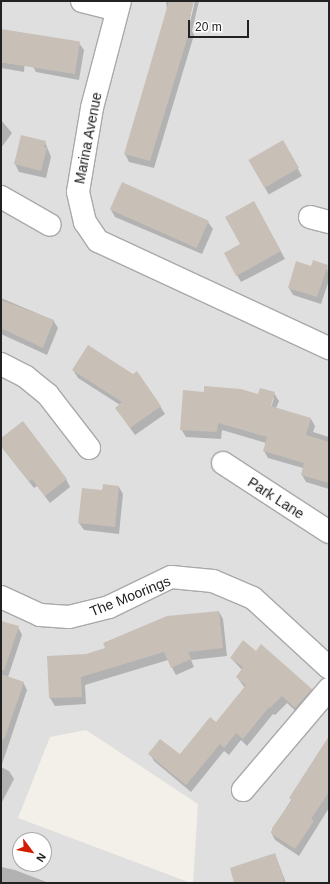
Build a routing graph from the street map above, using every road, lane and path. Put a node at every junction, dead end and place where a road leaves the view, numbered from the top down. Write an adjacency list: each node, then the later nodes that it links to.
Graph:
1 (82, 1): 2 (street)
2 (118, 6): 5 (street, Marina Avenue)
3 (1, 197): 4 (street)
4 (50, 225)
5 (329, 348)
6 (1, 364): 7 (street)
7 (89, 448)
8 (223, 463): 9 (street, Park Lane)
9 (329, 532)
10 (1, 597): 11 (street, The Moorings)
11 (329, 668)
12 (329, 689): 13 (street)
13 (243, 790)

